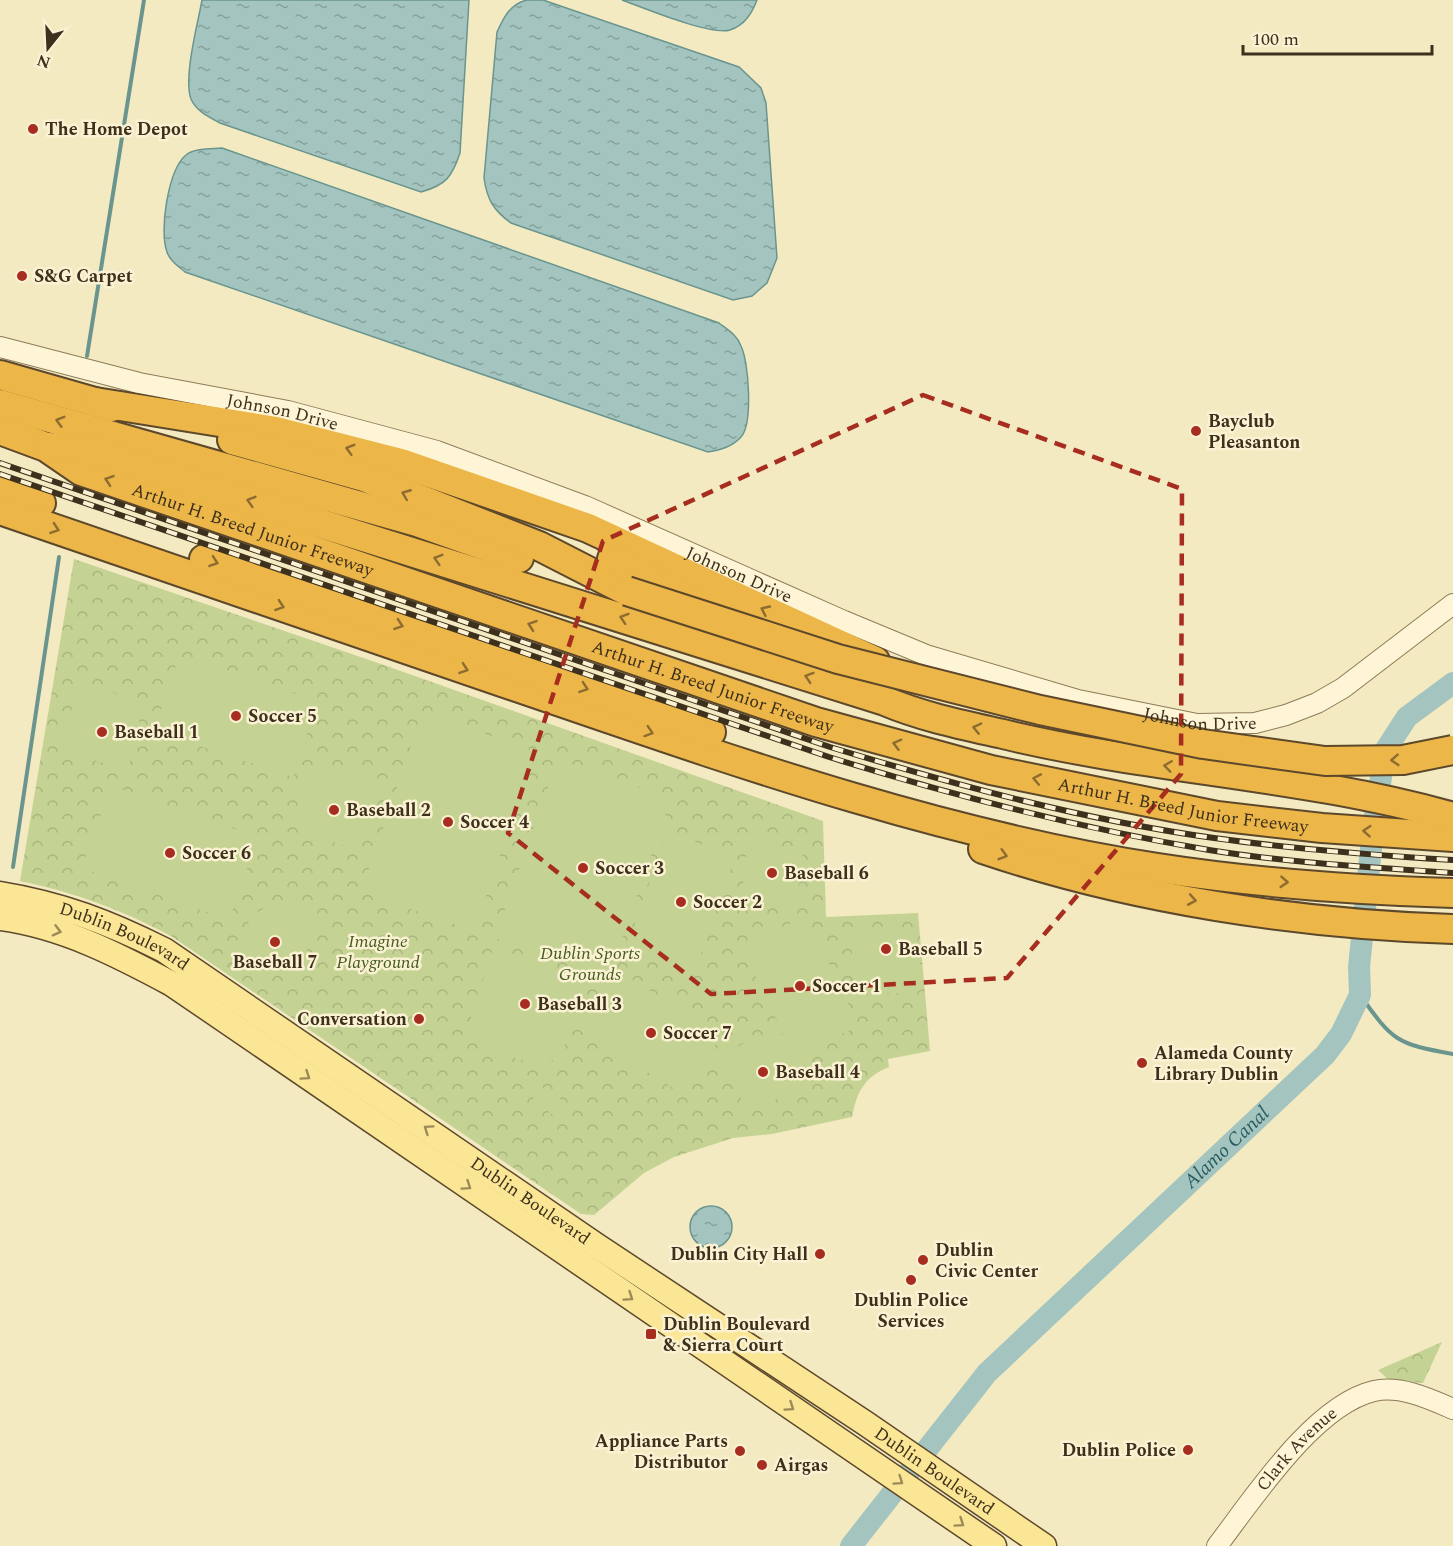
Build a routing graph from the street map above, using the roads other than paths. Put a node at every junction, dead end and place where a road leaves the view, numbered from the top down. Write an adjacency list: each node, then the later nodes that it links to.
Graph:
1 (0, 347): 11 (street, Johnson Drive)
2 (0, 375): 3 (highway)
3 (96, 402): 8 (highway, one-way to 3); 10 (highway, one-way to 3)
4 (0, 404): 10 (highway, one-way to 4)
5 (0, 430): 6 (highway, Arthur H. Breed Junior Freeway)
6 (46, 447): 12 (highway, one-way to 6); 17 (highway, Arthur H. Breed Junior Freeway, one-way to 6)
7 (0, 489): 18 (highway, one-way to 18)
8 (525, 508): 12 (highway); 14 (highway, one-way to 8)
9 (0, 510): 15 (highway, one-way to 15)
10 (536, 555): 13 (highway, one-way to 10, bridge)
11 (1453, 604)
12 (889, 697): 16 (highway, one-way to 12)
13 (1453, 750)
14 (1453, 799)
15 (871, 803): 18 (highway); 23 (highway, one-way to 23)
16 (1453, 817)
17 (1453, 837)
18 (1244, 879): 19 (highway, one-way to 19)
19 (1453, 893)
20 (0, 894): 26 (main road, Dublin Boulevard)
21 (0, 918): 25 (main road, Dublin Boulevard, one-way to 25)
22 (1453, 929): 23 (highway)
23 (1418, 934): 24 (highway)
24 (1453, 951)
25 (199, 1002): 26 (main road); 28 (main road, Dublin Boulevard, one-way to 28)
26 (289, 1034): 29 (main road, Dublin Boulevard, one-way to 26)
27 (1453, 1409): 30 (street, Clark Avenue)
28 (994, 1546)
29 (1044, 1546)
30 (1217, 1546)

